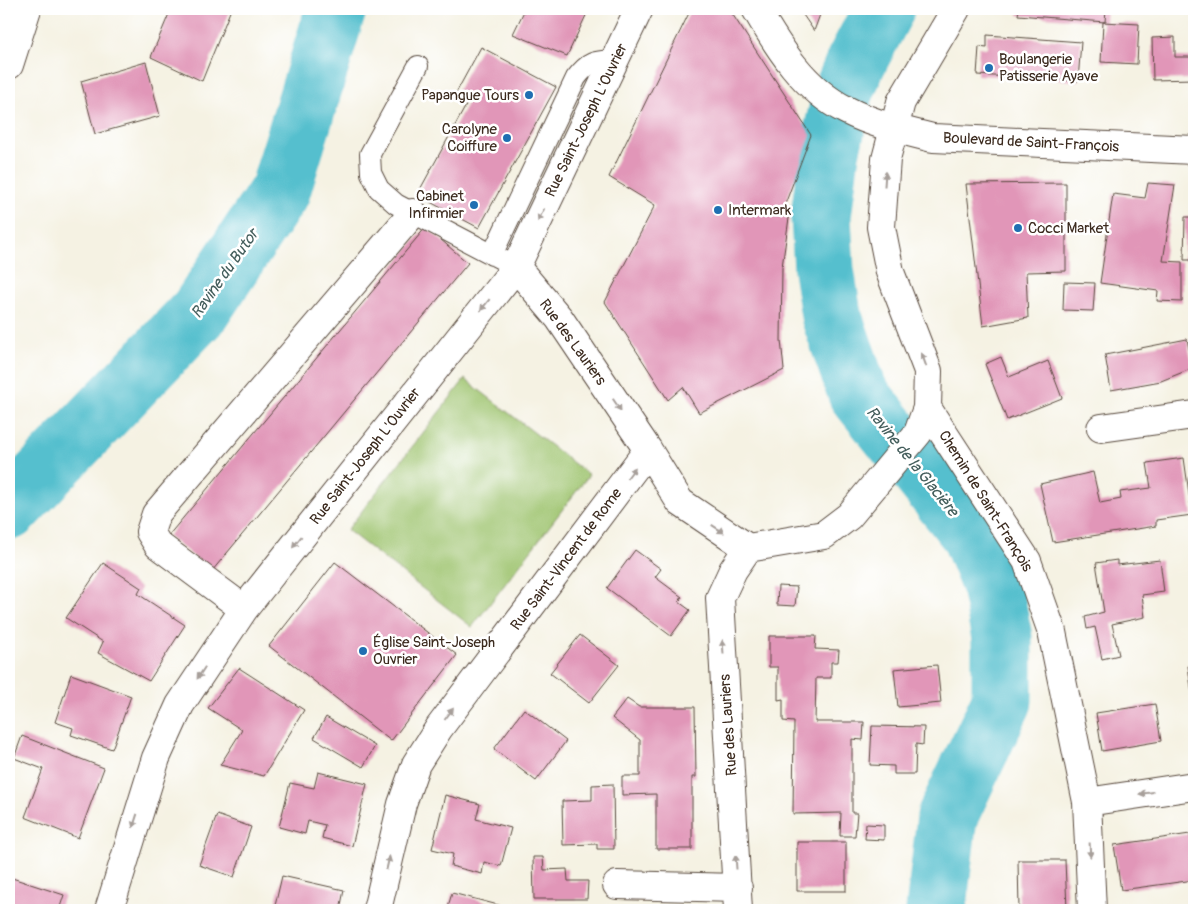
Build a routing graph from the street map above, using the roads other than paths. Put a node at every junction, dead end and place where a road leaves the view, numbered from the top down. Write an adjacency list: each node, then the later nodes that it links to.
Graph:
1 (27, 9): 6 (street)
2 (639, 9): 5 (street, Rue Saint-Joseph L'Ouvrier)
3 (756, 9): 8 (street, Boulevard de Saint-François)
4 (956, 9): 8 (street)
5 (615, 60): 11 (lane); 12 (street, Rue Saint-Joseph L'Ouvrier, one-way to 12)
6 (9, 65)
7 (418, 66): 10 (lane)
8 (882, 124): 9 (street, Boulevard de Saint-François); 14 (street, one-way to 8)
9 (1194, 150)
10 (413, 213): 11 (lane); 18 (street)
11 (492, 255): 12 (lane)
12 (516, 267): 16 (street, Rue des Lauriers, one-way to 16); 18 (street, Rue Saint-Joseph L'Ouvrier, one-way to 18)
13 (1194, 415): 15 (street)
14 (922, 420): 17 (street); 20 (street, Chemin de Saint-François)
15 (1101, 428)
16 (648, 450): 17 (street, Rue des Lauriers, one-way to 17); 24 (street, Rue Saint-Vincent de Rome, one-way to 16)
17 (748, 548): 22 (street, Rue des Lauriers, one-way to 17)
18 (244, 609): 23 (street, Rue Saint-Joseph L'Ouvrier, one-way to 23)
19 (1194, 786): 20 (street, one-way to 20)
20 (1087, 802): 25 (street, Chemin de Saint-François, one-way to 25)
21 (617, 885): 22 (street)
22 (738, 899)
23 (109, 910)
24 (377, 910)
25 (1092, 910)

